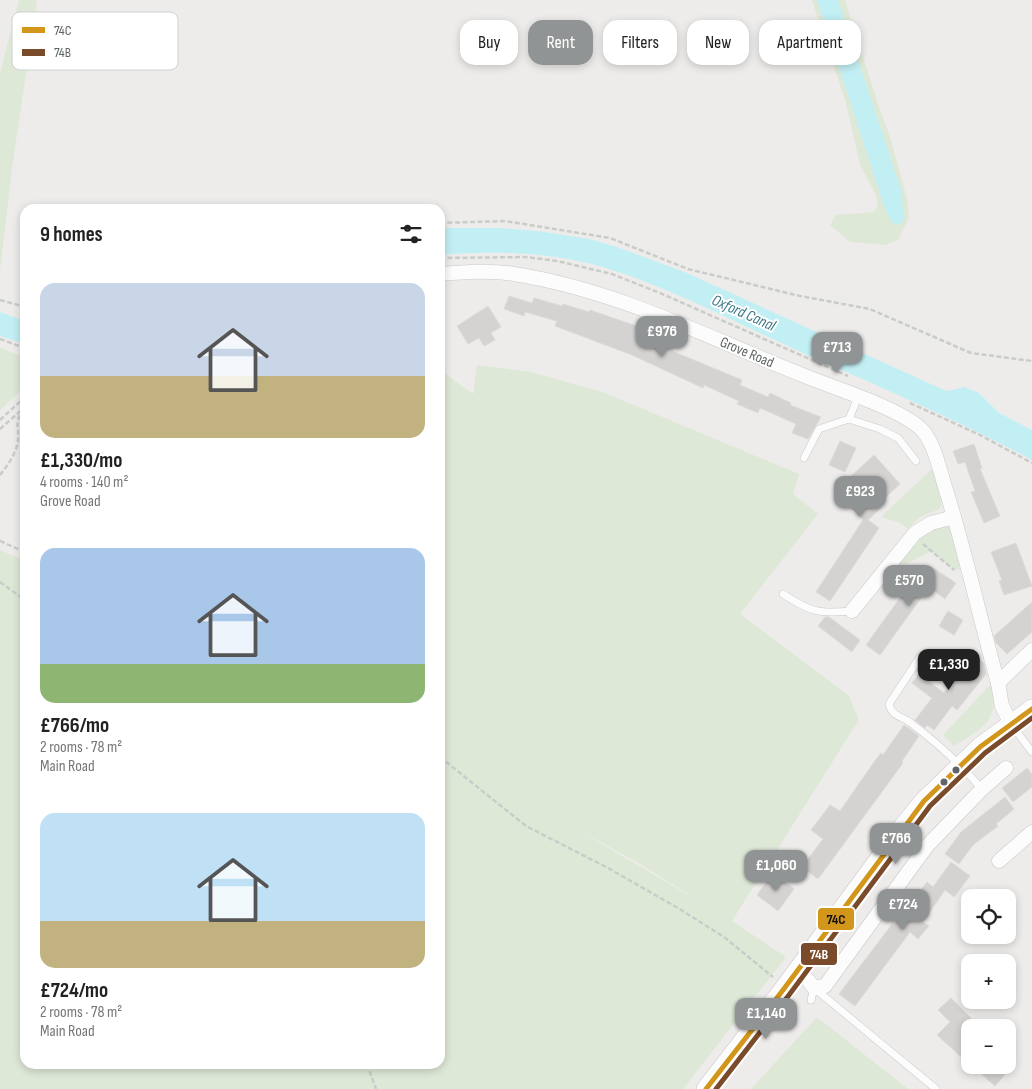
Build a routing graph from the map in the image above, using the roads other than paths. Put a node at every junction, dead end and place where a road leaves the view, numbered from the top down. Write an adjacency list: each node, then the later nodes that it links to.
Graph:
1 (445, 274): 2 (street, Grove Road)
2 (858, 397): 3 (lane); 6 (street, Grove Road)
3 (849, 419): 4 (lane); 5 (lane)
4 (804, 458)
5 (916, 461)
6 (954, 516): 8 (street); 11 (street, Grove Road)
7 (783, 594): 8 (lane)
8 (852, 611)
9 (1032, 650): 11 (street)
10 (920, 657): 15 (lane)
11 (998, 683): 13 (street, Grove Road)
12 (1032, 709): 13 (main road)
13 (1011, 724): 14 (lane); 15 (main road)
14 (1032, 752)
15 (960, 764): 17 (lane); 20 (main road)
16 (1006, 768): 17 (street)
17 (982, 789): 21 (street)
18 (1032, 832): 19 (street)
19 (999, 861)
20 (796, 972): 21 (street); 22 (main road)
21 (813, 994): 23 (lane)
22 (706, 1089)
23 (936, 1089)

